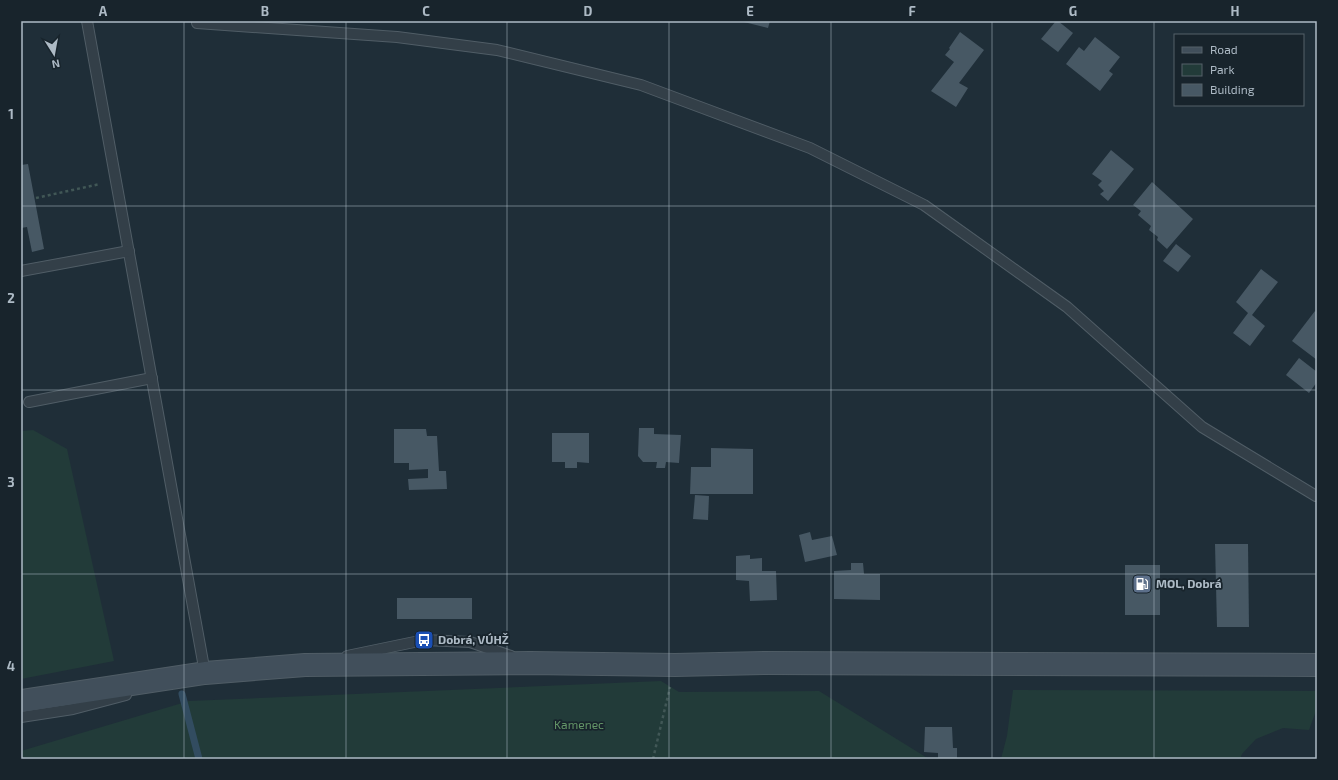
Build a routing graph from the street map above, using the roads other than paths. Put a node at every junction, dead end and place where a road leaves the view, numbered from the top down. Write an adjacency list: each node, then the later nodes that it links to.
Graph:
1 (87, 21): 3 (lane)
2 (197, 23): 7 (lane)
3 (129, 252): 4 (lane); 5 (lane)
4 (21, 271)
5 (152, 378): 6 (lane); 9 (lane)
6 (29, 402)
7 (1316, 496)
8 (1317, 665): 9 (main road)
9 (205, 673): 10 (main road); 11 (lane)
10 (21, 701)
11 (21, 717)

